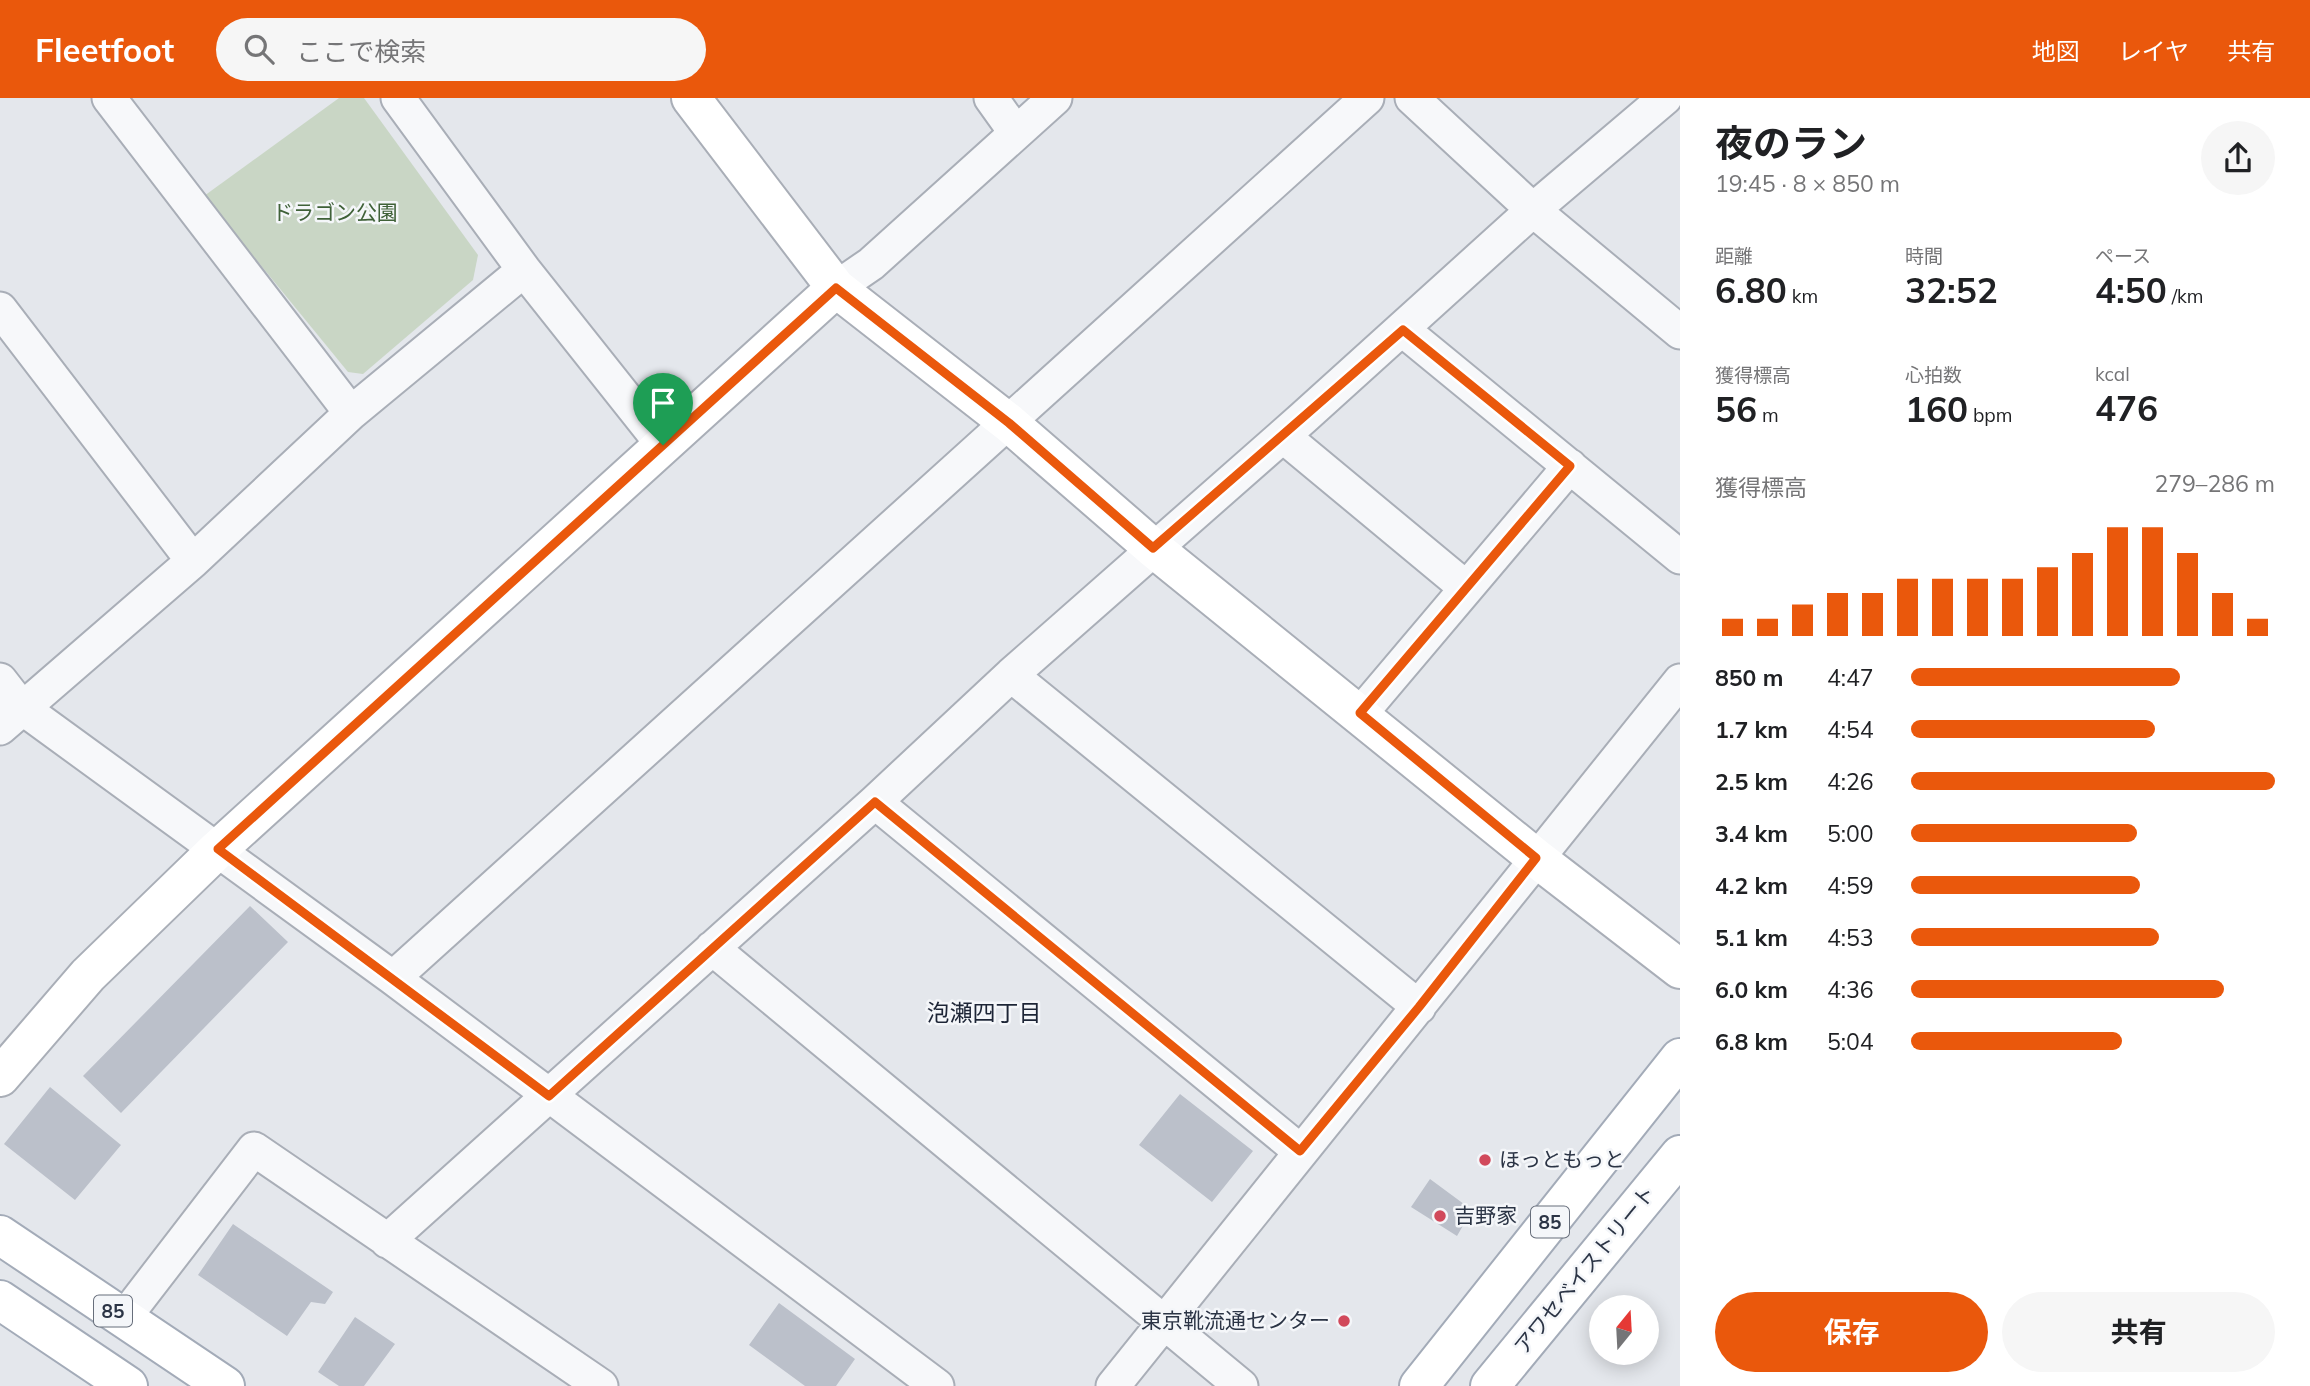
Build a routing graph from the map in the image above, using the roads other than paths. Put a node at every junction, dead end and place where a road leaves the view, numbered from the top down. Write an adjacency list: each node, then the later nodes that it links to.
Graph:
1 (108, 98): 18 (street)
2 (398, 98): 13 (street)
3 (691, 98): 14 (street)
4 (991, 98): 11 (street)
5 (1055, 98): 11 (street)
6 (1367, 98): 19 (street)
7 (1412, 98): 12 (street)
8 (1665, 98): 12 (street)
9 (1672, 98): 10 (street)
10 (1680, 104)
11 (1016, 133): 14 (street)
12 (1533, 210): 16 (street); 17 (street)
13 (524, 270): 18 (street); 21 (street)
14 (836, 288): 19 (street); 21 (street)
15 (0, 309): 25 (street)
16 (1403, 330): 20 (street); 22 (street)
17 (1680, 332)
18 (351, 414): 25 (street)
19 (1009, 423): 23 (street); 37 (street)
20 (1283, 436): 23 (street); 26 (street)
21 (663, 445): 33 (street)
22 (1570, 466): 24 (street); 26 (street)
23 (1153, 548): 27 (street); 30 (street)
24 (1680, 557)
25 (193, 561): 31 (street)
26 (1465, 587): 30 (street)
27 (1011, 675): 32 (street); 38 (street)
28 (0, 680): 31 (street)
29 (1680, 681): 34 (street)
30 (1360, 713): 34 (street)
31 (11, 718): 33 (street)
32 (875, 802): 35 (street); 42 (street)
33 (218, 849): 37 (street); 40 (street)
34 (1536, 858): 36 (street); 38 (street)
35 (712, 948): 41 (street); 48 (street)
36 (1680, 969)
37 (393, 978): 41 (street)
38 (1419, 1007): 42 (street)
39 (1680, 1058): 55 (street, 85)
40 (0, 1077)
41 (549, 1096): 45 (street); 52 (street)
42 (1300, 1151): 48 (street)
43 (1680, 1154): 56 (street, アワセベイストリート)
44 (0, 1235): 47 (street, 85)
45 (387, 1241): 47 (street); 51 (street)
46 (0, 1300): 49 (street, 85)
47 (124, 1318): 50 (street, 85)
48 (1164, 1323): 53 (street); 54 (street)
49 (128, 1386)
50 (225, 1386)
51 (601, 1386)
52 (937, 1386)
53 (1113, 1386)
54 (1241, 1386)
55 (1419, 1386)
56 (1490, 1386)

